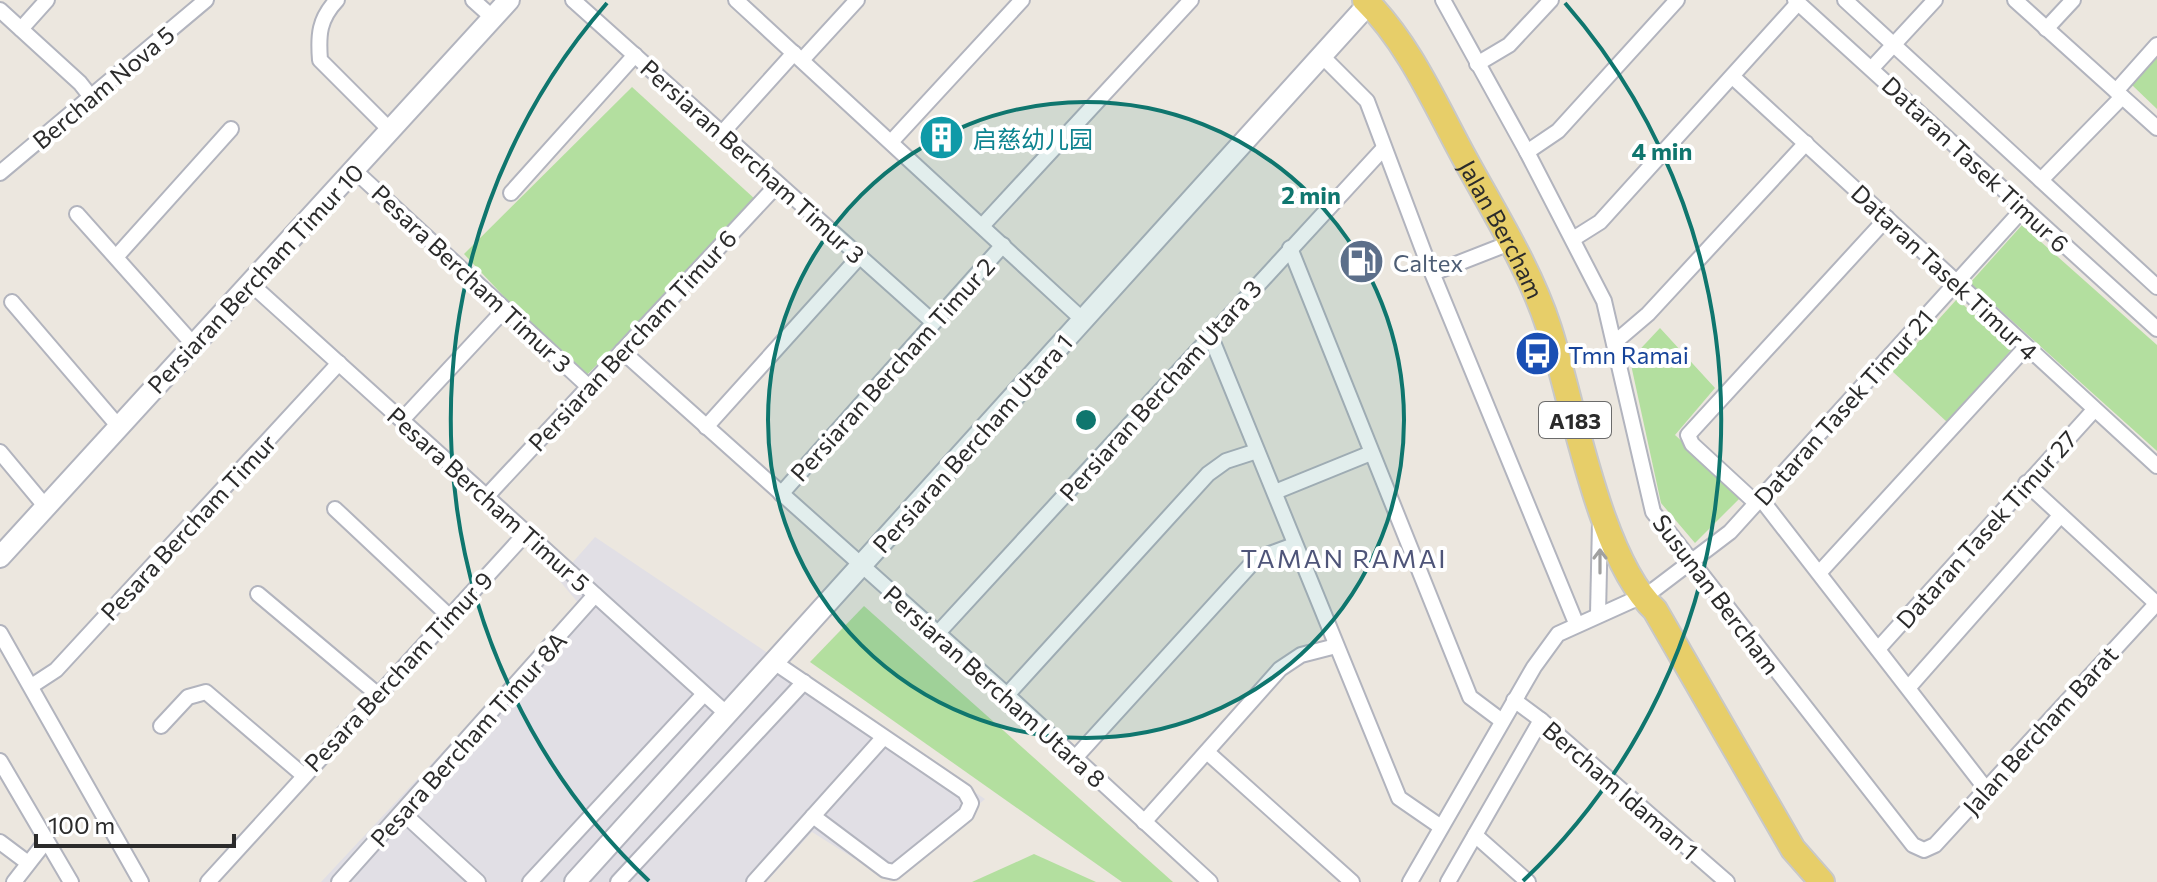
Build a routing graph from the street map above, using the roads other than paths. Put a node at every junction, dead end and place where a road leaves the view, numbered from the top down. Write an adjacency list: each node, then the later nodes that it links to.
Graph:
1 (47, 0): 22 (street)
2 (206, 0): 33 (street, Bercham Nova 5)
3 (337, 0): 36 (street)
4 (473, 0): 21 (street)
5 (509, 0): 21 (street, Persiaran Bercham Timur 10)
6 (573, 0): 26 (street, Persiaran Bercham Timur 3)
7 (736, 0): 27 (street)
8 (857, 0): 27 (street)
9 (1022, 0): 38 (street)
10 (1191, 0): 50 (street)
11 (1443, 0): 29 (street, Susunan Bercham)
12 (1551, 0): 29 (street)
13 (1677, 0): 41 (street)
14 (1845, 0): 24 (street, Dataran Tasek Timur 6)
15 (1935, 0): 24 (street)
16 (2015, 0): 23 (street)
17 (2073, 0): 23 (street)
18 (1372, 1): 28 (street, Persiaran Bercham Utara 1); 52 (main road, Jalan Bercham / A183)
19 (1796, 1): 30 (street, Dataran Tasek Timur 6); 31 (street)
20 (0, 11): 22 (street)
21 (493, 18): 36 (street, Persiaran Bercham Timur 10)
22 (21, 29): 33 (street)
23 (2046, 29): 32 (street)
24 (1894, 45): 30 (street); 44 (street, Dataran Tasek Timur 6)
25 (2157, 45): 32 (street)
26 (635, 55): 37 (street, Persiaran Bercham Timur 3); 46 (street)
27 (798, 56): 37 (street); 38 (street)
28 (1322, 56): 40 (street); 63 (street, Persiaran Bercham Utara 1)
29 (1477, 64): 41 (street, Susunan Bercham)
30 (1872, 68): 47 (street, Dataran Tasek Timur 6)
31 (1734, 78): 39 (street, Dataran Tasek Timur 4); 51 (street)
32 (2119, 94): 34 (street); 44 (street)
33 (91, 97): 43 (street, Bercham Nova 5)
34 (2157, 128)
35 (231, 129): 55 (street)
36 (390, 130): 42 (street, Persiaran Bercham Timur 10)
37 (722, 133): 45 (street, Persiaran Bercham Timur 3)
38 (891, 142): 50 (street)
39 (1806, 143): 49 (street, Dataran Tasek Timur 4); 67 (street)
40 (1383, 149): 54 (street, Persiaran Bercham Utara 3); 57 (street)
41 (1527, 152): 51 (street, Susunan Bercham)
42 (354, 170): 59 (street, Persiaran Bercham Timur 10); 62 (street, Pesara Bercham Timur 3)
43 (0, 173)
44 (2041, 180): 60 (street, Dataran Tasek Timur 6)
45 (778, 184): 56 (street, Persiaran Bercham Timur 3); 70 (street, Persiaran Bercham Timur 6)
46 (511, 193)
47 (2023, 209): 58 (street, Dataran Tasek Timur 21); 65 (street, Dataran Tasek Timur 6)
48 (77, 214): 55 (street)
49 (1887, 218): 58 (street, Dataran Tasek Timur 4); 85 (street)
50 (982, 226): 53 (street)
51 (1573, 239): 67 (street, Susunan Bercham)
52 (1515, 240): 57 (street); 87 (main road, Jalan Bercham / A183); 98 (main road, Jalan Bercham / A183)
53 (1003, 245): 63 (street); 64 (street, Persiaran Bercham Timur 2)
54 (1290, 248): 66 (street, Persiaran Bercham Utara 3); 79 (street)
55 (117, 256): 68 (street)
56 (860, 256): 64 (street, Persiaran Bercham Timur 3); 76 (street)
57 (1433, 273): 102 (street)
58 (1956, 283): 69 (street, Dataran Tasek Timur 4); 85 (street, Dataran Tasek Timur 21)
59 (251, 284): 68 (street, Persiaran Bercham Timur 10); 71 (street, Pesara Bercham Timur 5)
60 (2157, 287)
61 (12, 302): 75 (street)
62 (505, 309): 72 (street, Pesara Bercham Timur 3); 74 (street)
63 (1083, 320): 94 (street, Persiaran Bercham Utara 1)
64 (933, 322): 83 (street, Persiaran Bercham Timur 2)
65 (2157, 329)
66 (1210, 335): 77 (street); 104 (street, Persiaran Bercham Utara 3)
67 (1614, 343): 93 (street, Susunan Bercham)
68 (193, 344): 75 (street, Persiaran Bercham Timur 10)
69 (2026, 347): 73 (street, Dataran Tasek Timur 4); 95 (street)
70 (622, 351): 72 (street, Persiaran Bercham Timur 6); 76 (street, Persiaran Bercham Utara 8)
71 (339, 363): 74 (street, Pesara Bercham Timur 5); 109 (street, Pesara Bercham Timur)
72 (589, 387): 84 (street, Persiaran Bercham Timur 6)
73 (2094, 410): 80 (street, Dataran Tasek Timur 4); 81 (street, Dataran Tasek Timur 27)
74 (402, 420): 84 (street, Pesara Bercham Timur 5)
75 (119, 427): 86 (street, Persiaran Bercham Timur 10)
76 (706, 427): 83 (street, Persiaran Bercham Utara 8)
77 (1257, 451): 82 (street); 113 (street)
78 (0, 452): 86 (street)
79 (1371, 453): 82 (street); 117 (street)
80 (2157, 466)
81 (2026, 483): 89 (street); 106 (street, Dataran Tasek Timur 27)
82 (1275, 492): 91 (street)
83 (781, 494): 94 (street, Persiaran Bercham Utara 8)
84 (486, 497): 90 (street, Pesara Bercham Timur 5)
85 (1758, 501): 93 (street, Dataran Tasek Timur 21); 95 (street)
86 (45, 506): 92 (street, Persiaran Bercham Timur 10)
87 (1600, 508): 98 (main road, Jalan Bercham / A183); 100 (street, one-way to 87)
88 (335, 509): 101 (street)
89 (2059, 517): 99 (street); 110 (street)
90 (526, 533): 97 (street, Pesara Bercham Timur 5); 101 (street, Pesara Bercham Timur 9)
91 (1294, 545): 105 (street); 121 (street)
92 (0, 557)
93 (1692, 563): 98 (street, Dataran Tasek Timur 21); 132 (street, Susunan Bercham)
94 (862, 565): 104 (street, Persiaran Bercham Utara 8); 107 (street, Persiaran Bercham Utara 1)
95 (1820, 572): 106 (street)
96 (258, 594): 111 (street)
97 (595, 595): 112 (street, Pesara Bercham Timur 5); 125 (street, Pesara Bercham Timur 8A)
98 (1649, 599): 100 (street, Dataran Tasek Timur 21); 150 (main road, Jalan Bercham / A183)
99 (2157, 603): 124 (street, Jalan Bercham Barat)
100 (1598, 614): 102 (street, Dataran Tasek Timur 21)
101 (449, 616): 111 (street, Pesara Bercham Timur 9)
102 (1576, 623): 114 (street, Dataran Tasek Timur 21)
103 (0, 633): 109 (street)
104 (938, 633): 113 (street, Persiaran Bercham Utara 8)
105 (1336, 646): 120 (street); 128 (street)
106 (1878, 649): 110 (street)
107 (774, 662): 108 (street); 115 (street, Persiaran Bercham Utara 1)
108 (804, 682): 119 (street); 142 (street)
109 (33, 685): 136 (street)
110 (1909, 687): 124 (street)
111 (377, 694): 123 (street, Pesara Bercham Timur 9)
112 (704, 694): 115 (street, Pesara Bercham Timur 5); 140 (street)
113 (1007, 695): 121 (street, Persiaran Bercham Utara 8)
114 (1514, 700): 116 (street, Bercham Idaman 1); 117 (street, Dataran Tasek Timur 21)
115 (727, 714): 141 (street, Persiaran Bercham Utara 1)
116 (1541, 720): 129 (street); 149 (street, Bercham Idaman 1)
117 (1502, 721): 128 (street, Dataran Tasek Timur 21)
118 (161, 726): 123 (street)
119 (883, 738): 126 (street); 126 (street)
120 (1207, 752): 127 (street); 145 (street)
121 (1074, 759): 127 (street, Persiaran Bercham Utara 8)
122 (0, 761): 130 (street)
123 (303, 775): 137 (street, Pesara Bercham Timur 9)
124 (1986, 789): 132 (street, Jalan Bercham Barat)
125 (403, 813): 138 (street, Pesara Bercham Timur 8A); 139 (street)
126 (813, 816): 143 (street)
127 (1144, 822): 144 (street, Persiaran Bercham Utara 8)
128 (1441, 827): 146 (street, Dataran Tasek Timur 21)
129 (1475, 835): 147 (street); 148 (street)
130 (46, 841): 133 (street); 135 (street)
131 (0, 842): 133 (street)
132 (1920, 849)
133 (28, 863): 134 (street)
134 (14, 882)
135 (71, 882)
136 (141, 882)
137 (208, 882)
138 (339, 882)
139 (478, 882)
140 (530, 882)
141 (575, 882)
142 (618, 882)
143 (754, 882)
144 (1210, 882)
145 (1352, 882)
146 (1410, 882)
147 (1448, 882)
148 (1528, 882)
149 (1727, 882)
150 (1822, 882)

